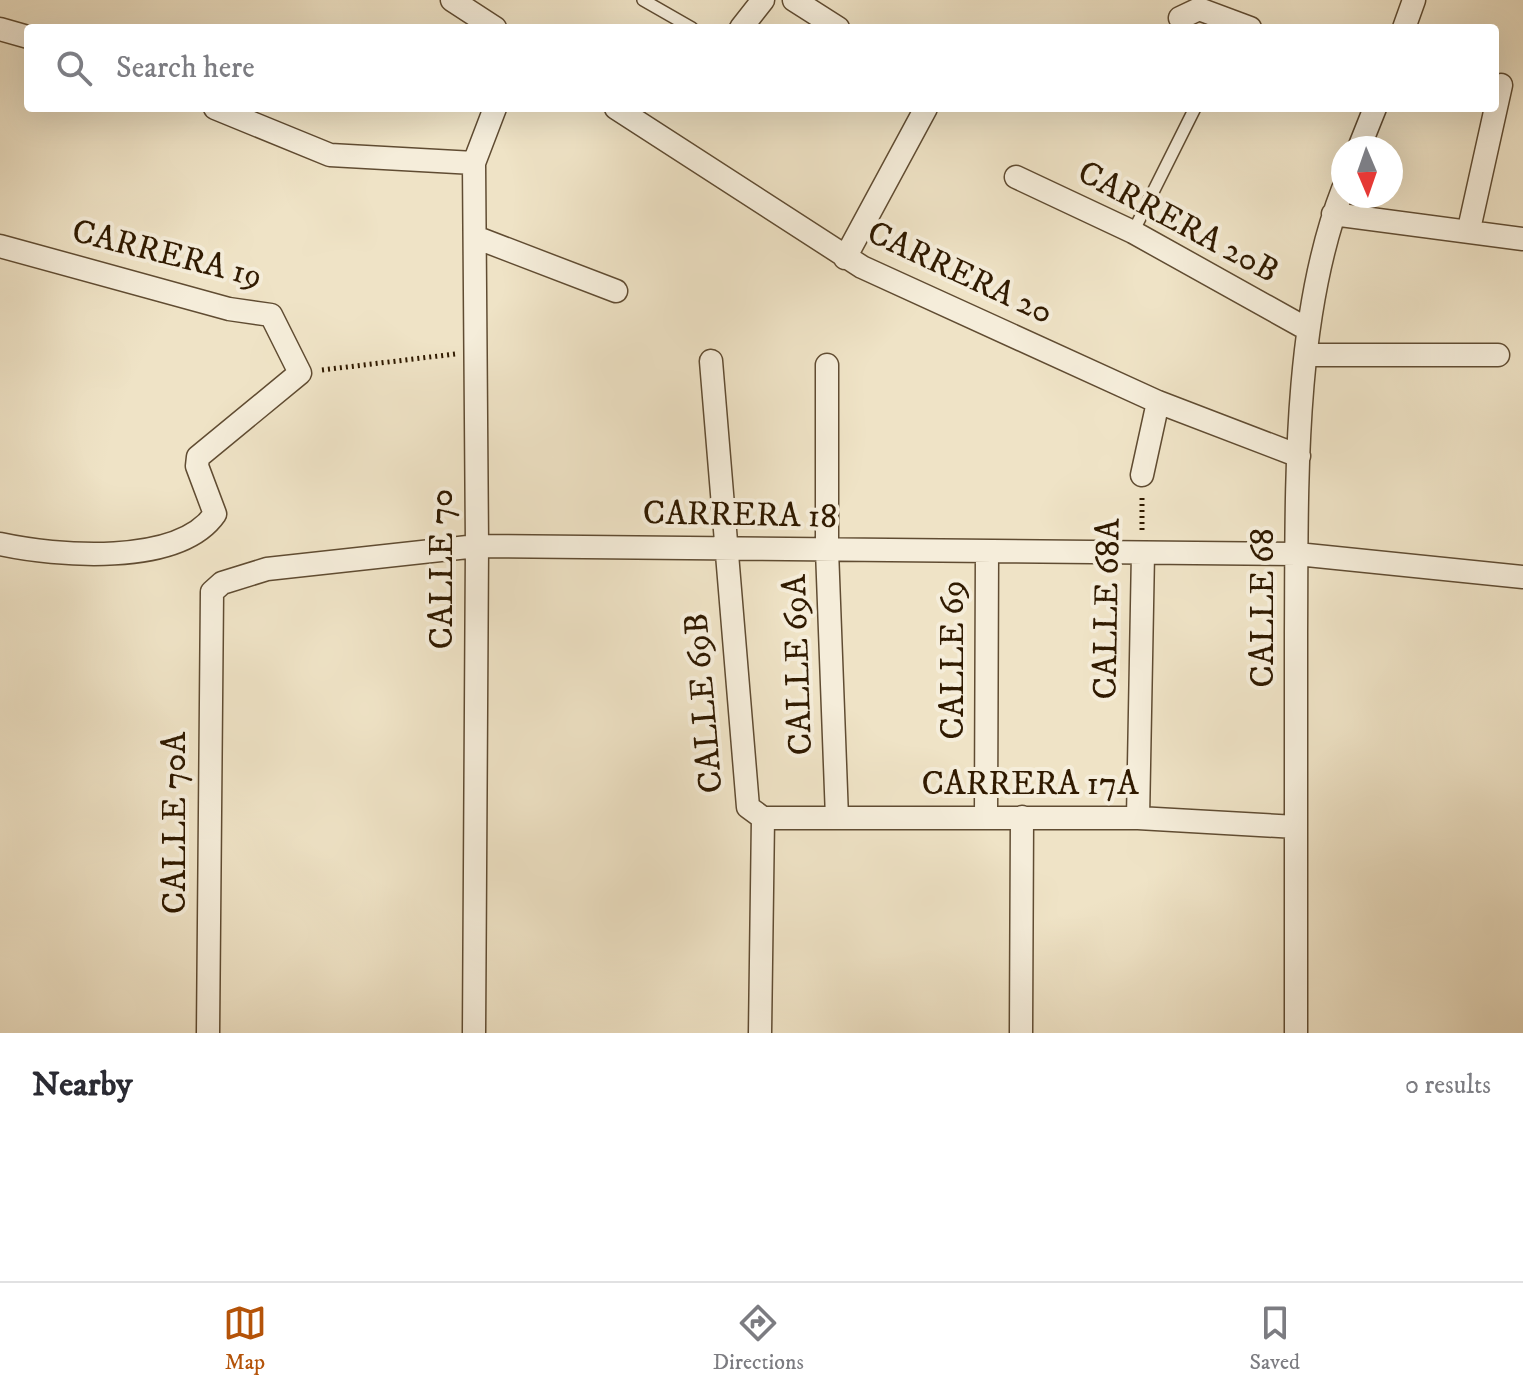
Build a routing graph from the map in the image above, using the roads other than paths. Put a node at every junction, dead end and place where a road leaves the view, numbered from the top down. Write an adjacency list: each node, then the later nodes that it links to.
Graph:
1 (643, 0): 8 (lane)
2 (763, 0): 9 (street)
3 (794, 0): 10 (street)
4 (1414, 0): 12 (street)
5 (460, 2): 7 (street)
6 (1180, 18): 11 (street)
7 (490, 24)
8 (685, 24)
9 (744, 24)
10 (832, 24)
11 (1239, 24)
12 (1405, 24)
13 (0, 29): 14 (street)
14 (24, 36)
15 (1501, 85): 16 (street)
16 (1499, 94)
17 (225, 112): 25 (street)
18 (493, 112): 25 (street, CALLE 70)
19 (622, 112): 34 (street, CARRERA 20)
20 (924, 112): 34 (street)
21 (1193, 112): 30 (lane)
22 (1373, 112): 24 (street)
23 (1495, 112): 29 (street)
24 (1364, 136)
25 (474, 163): 31 (street, CALLE 70)
26 (1016, 177): 30 (street, CARRERA 20B)
27 (1335, 208): 28 (street, CALLE 68)
28 (1333, 214): 29 (street); 36 (street, CALLE 68)
29 (1469, 229): 32 (street)
30 (1133, 232): 36 (street, CARRERA 20B)
31 (475, 237): 35 (street); 45 (street, CALLE 70)
32 (1523, 239)
33 (0, 246): 44 (street, CARRERA 19)
34 (845, 258): 41 (street, CARRERA 20)
35 (616, 291)
36 (1307, 329): 37 (street, CALLE 68)
37 (1307, 355): 38 (street); 42 (street, CALLE 68)
38 (1498, 355)
39 (711, 361): 46 (street, CALLE 69B)
40 (827, 365): 47 (street, CALLE 69A)
41 (1158, 402): 42 (street, CARRERA 20); 43 (street, CALLE 68A)
42 (1299, 456): 50 (street, CALLE 68)
43 (1142, 475)
44 (0, 544)
45 (477, 546): 46 (street, CARRERA 18); 52 (street, CARRERA 18); 60 (street, CALLE 70)
46 (724, 549): 47 (street, CARRERA 18); 55 (street, CALLE 69B)
47 (827, 550): 48 (street, CARRERA 18); 56 (street, CALLE 69A)
48 (987, 551): 49 (street, CARRERA 18); 53 (street, CALLE 69)
49 (1143, 553): 50 (street, CARRERA 18); 57 (street, CALLE 68A)
50 (1297, 554): 51 (street, CARRERA 18); 58 (street, CALLE 68)
51 (1523, 577)
52 (211, 614): 59 (street, CALLE 70A)
53 (986, 817): 54 (street, CARRERA 17A); 56 (street, CARRERA 17A)
54 (1022, 817): 57 (street, CARRERA 17A); 62 (street)
55 (763, 818): 56 (street, CARRERA 17A); 61 (street, CALLE 69B)
56 (837, 818)
57 (1138, 818): 58 (street, CARRERA 17A)
58 (1296, 827): 63 (street, CALLE 68)
59 (208, 1033)
60 (474, 1033)
61 (760, 1033)
62 (1021, 1033)
63 (1296, 1033)

